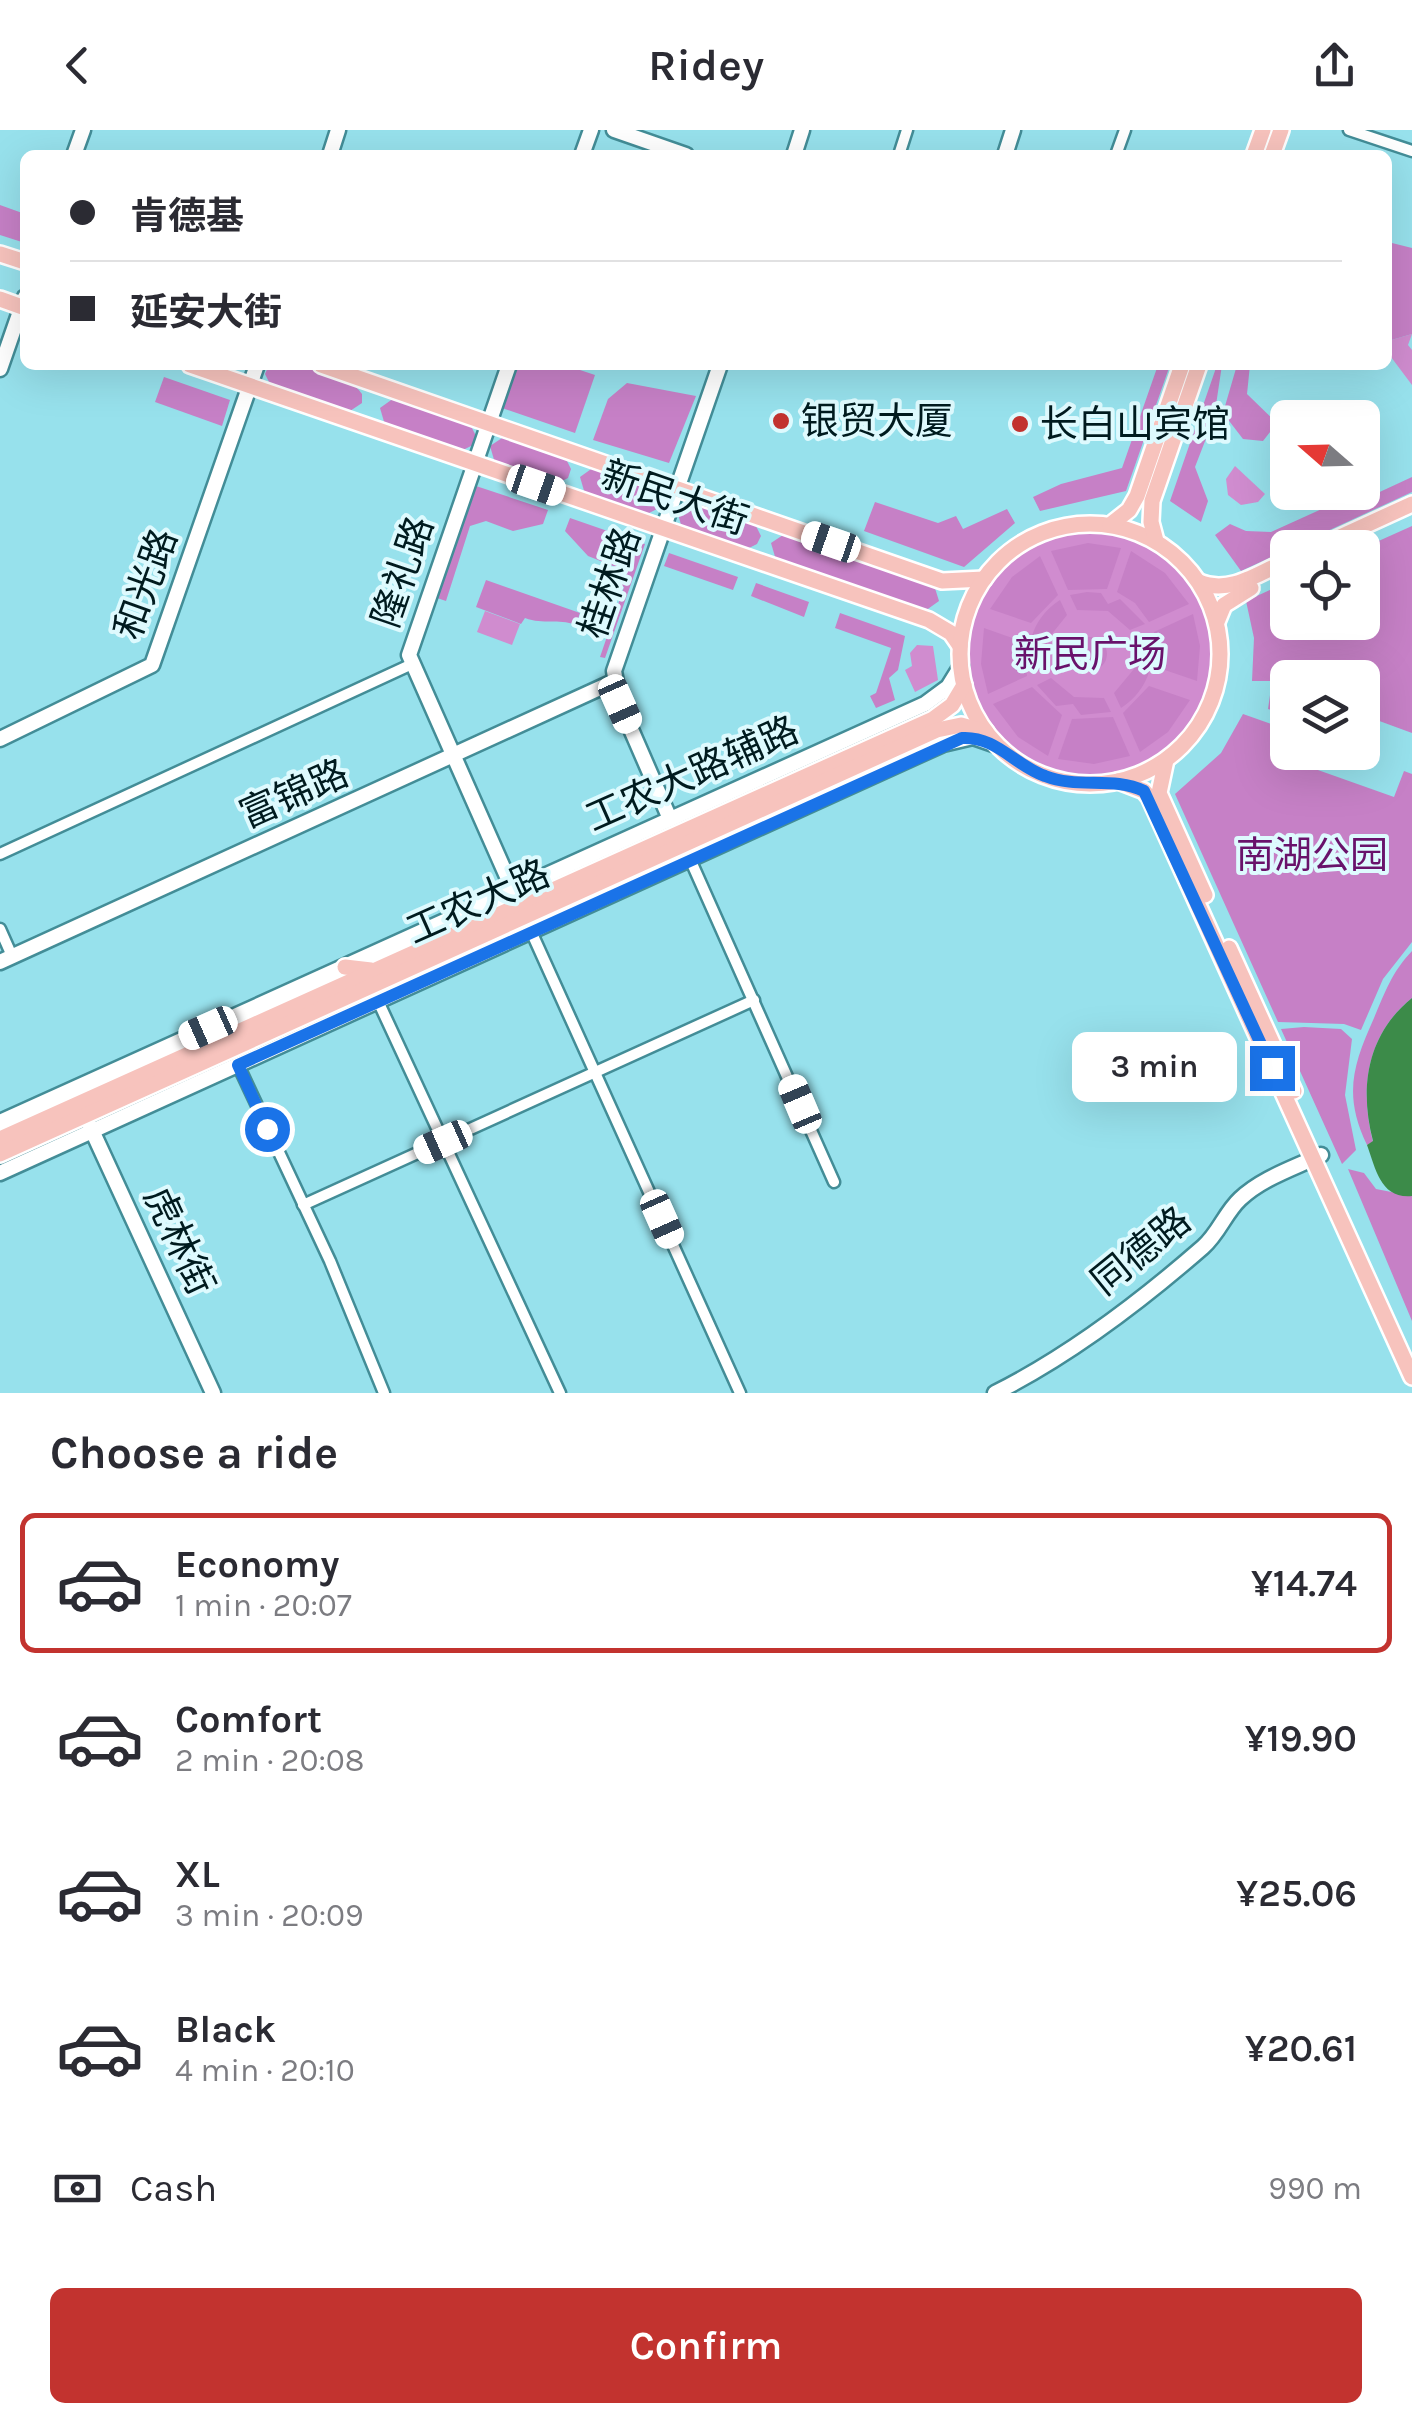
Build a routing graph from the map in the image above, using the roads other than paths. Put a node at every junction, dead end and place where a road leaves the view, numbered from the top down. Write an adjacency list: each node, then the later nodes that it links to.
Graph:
1 (614, 130): 3 (street)
2 (1350, 130): 4 (street)
3 (672, 150)
4 (1412, 152)
5 (20, 315): 6 (street)
6 (0, 368)
7 (204, 370): 14 (main road, 新民大街)
8 (256, 370): 14 (street, 和光路)
9 (334, 370): 15 (main road, 新民大街)
10 (507, 370): 15 (street, 隆礼路)
11 (718, 370): 17 (street, 桂林路)
12 (1180, 370): 20 (main road)
13 (1197, 370): 24 (main road)
14 (250, 386): 16 (main road, 新民大街); 36 (street, 和光路)
15 (488, 423): 16 (street, 隆礼路); 17 (main road, 新民大街)
16 (475, 464): 21 (main road, 新民大街); 31 (street, 隆礼路)
17 (676, 489): 21 (street, 桂林路); 26 (main road, 新民大街)
18 (1412, 504): 22 (main road)
19 (1412, 515): 23 (main road)
20 (1110, 525): 24 (main road); 26 (main road)
21 (663, 528): 30 (main road, 新民大街); 33 (street, 桂林路)
22 (1355, 530)
23 (1379, 530)
24 (1156, 541): 28 (main road)
25 (1270, 568): 28 (main road)
26 (984, 579): 30 (main road)
27 (1270, 580): 29 (main road)
28 (1199, 582): 29 (main road)
29 (1217, 622): 38 (main road)
30 (960, 646): 32 (main road)
31 (410, 665): 37 (street, 隆礼路); 41 (street)
32 (961, 666): 34 (main road); 40 (street, 工农大路辅路)
33 (613, 682): 37 (street, 富锦路); 40 (street, 桂林路)
34 (964, 685): 35 (main road); 43 (main road, 工农大路)
35 (991, 738): 39 (main road); 42 (street, 工农大路辅路); 43 (main road, 工农大路)
36 (0, 740)
37 (453, 757): 43 (street, 隆礼路); 45 (street, 富锦路)
38 (1167, 760): 39 (main road); 61 (main road)
39 (1118, 782): 61 (main road)
40 (670, 820): 43 (street, 工农大路辅路)
41 (0, 854)
42 (690, 859): 43 (street, 工农大路辅路); 48 (street)
43 (522, 911): 46 (street, 工农大路辅路); 47 (main road, 工农大路); 49 (street, 工农大路辅路); 52 (main road, 工农大路); 54 (street)
44 (0, 929): 45 (street)
45 (6, 959)
46 (345, 966): 47 (main road); 50 (street, 工农大路辅路)
47 (375, 970): 51 (main road, 工农大路)
48 (754, 1000): 54 (street); 63 (street)
49 (378, 1001): 53 (street, 工农大路辅路); 59 (street)
50 (221, 1022): 51 (main road); 55 (street, 工农大路辅路)
51 (210, 1045): 56 (main road, 工农大路)
52 (239, 1046): 53 (main road); 56 (main road, 工农大路)
53 (233, 1067): 56 (street, 工农大路辅路); 64 (street)
54 (596, 1072): 59 (street); 70 (street)
55 (61, 1095): 56 (main road); 57 (street, 工农大路辅路)
56 (88, 1116): 58 (main road, 工农大路); 60 (main road, 工农大路); 62 (street, 工农大路辅路); 67 (street, 虎林街)
57 (0, 1122)
58 (0, 1139)
59 (443, 1142): 64 (street); 69 (street)
60 (0, 1154)
61 (1317, 1157): 65 (main road); 66 (main road); 71 (street, 同德路)
62 (0, 1173)
63 (834, 1182)
64 (302, 1205): 68 (street)
65 (1412, 1355)
66 (1412, 1377)
67 (213, 1393)
68 (384, 1393)
69 (560, 1393)
70 (740, 1393)
71 (994, 1393)

